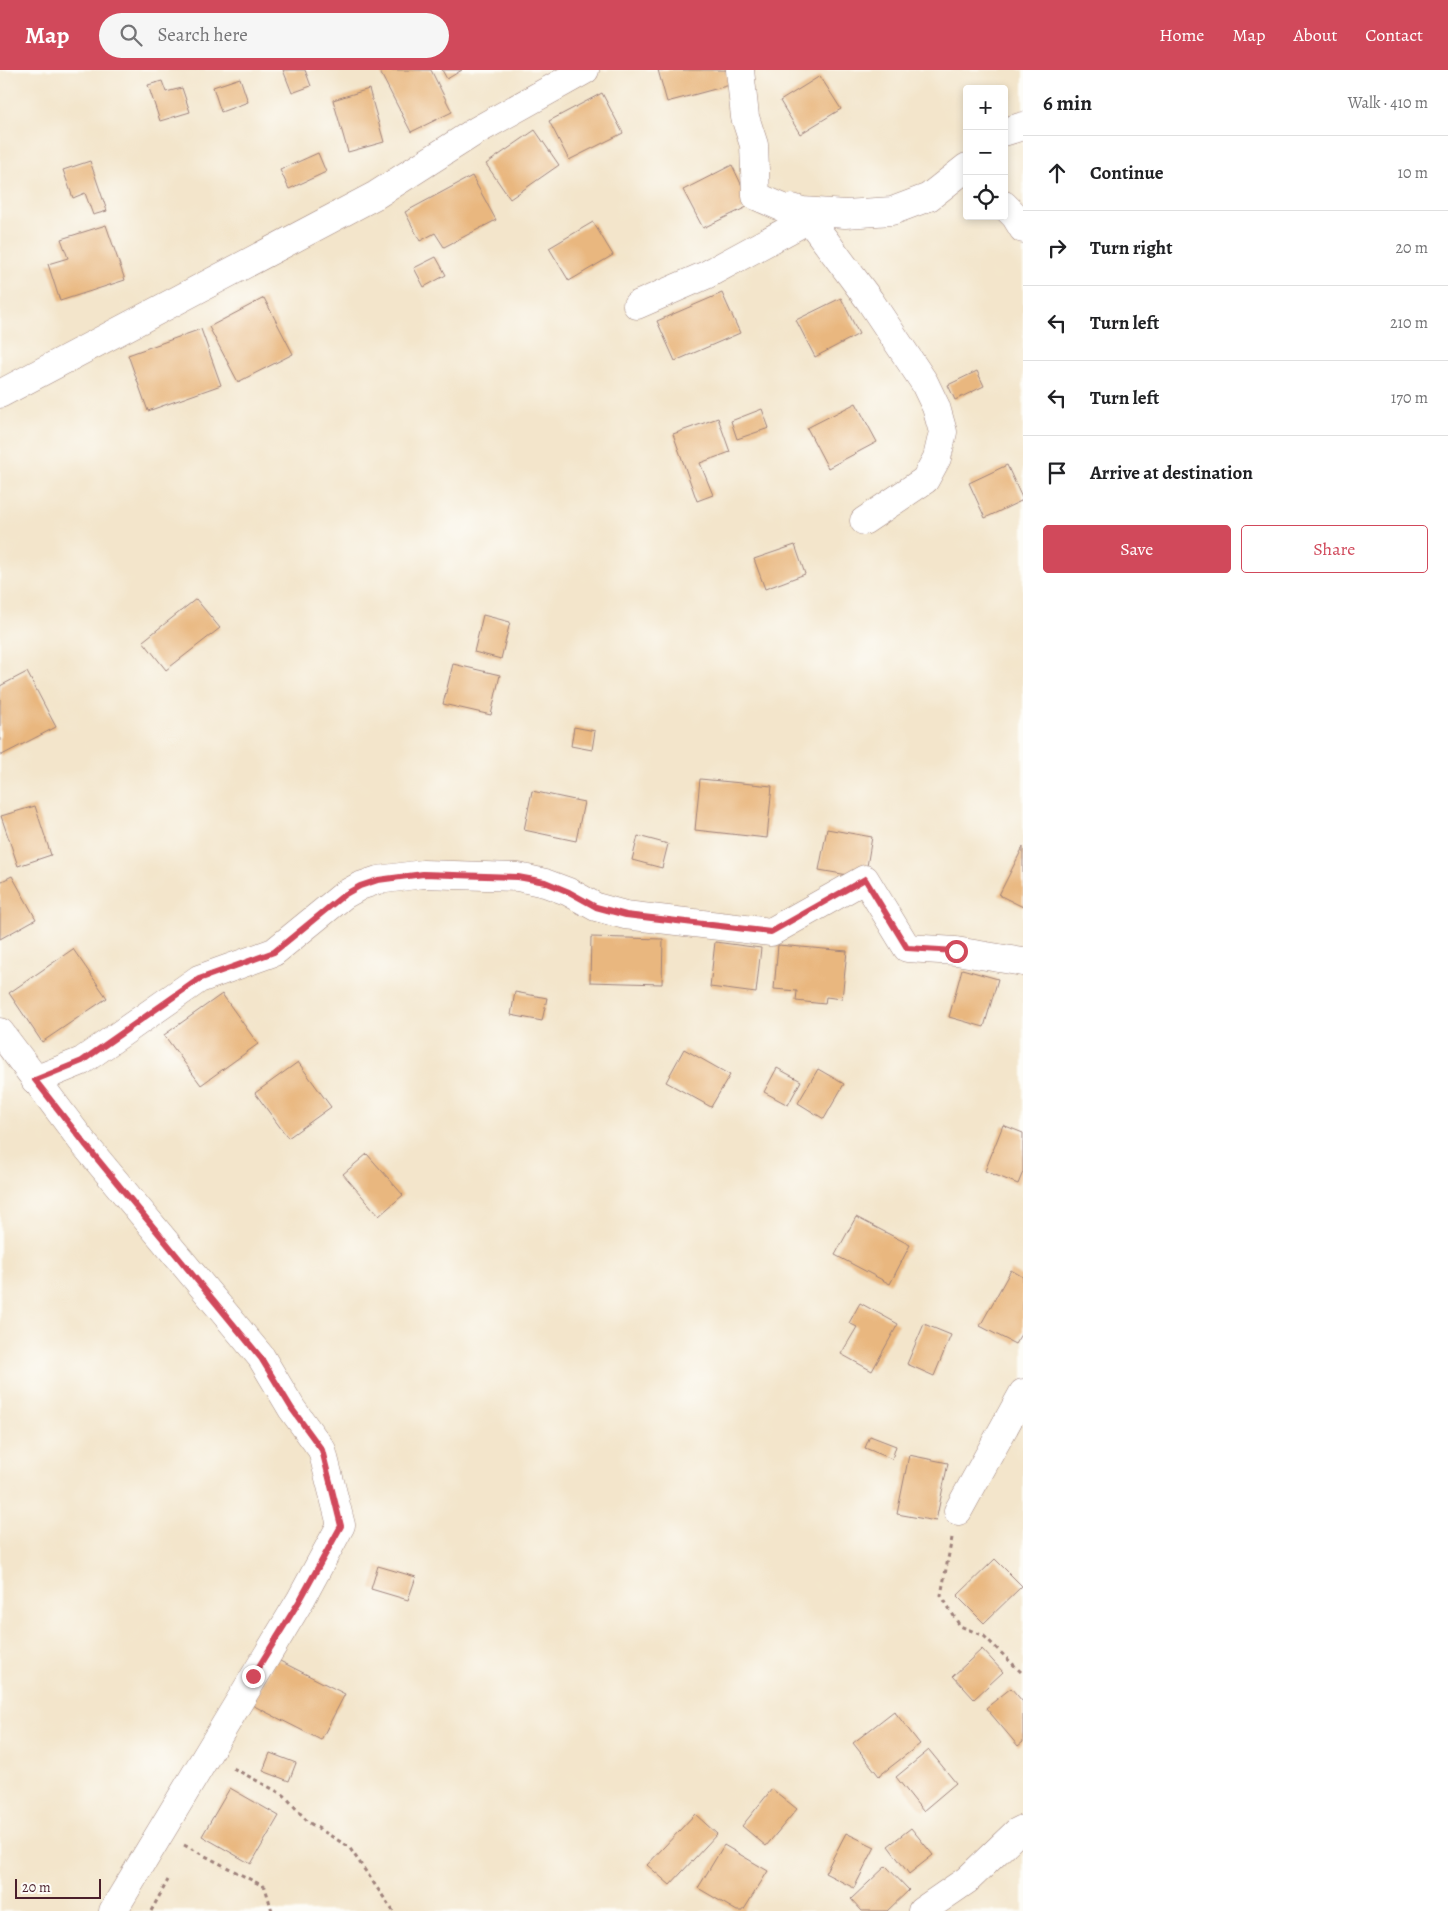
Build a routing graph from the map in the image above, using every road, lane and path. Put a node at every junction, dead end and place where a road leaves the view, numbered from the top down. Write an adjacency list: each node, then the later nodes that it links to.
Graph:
1 (585, 70): 11 (street)
2 (740, 70): 6 (street)
3 (1023, 126): 4 (street)
4 (1008, 131)
5 (963, 171): 6 (street)
6 (756, 196): 8 (street)
7 (1008, 210): 9 (street)
8 (809, 219): 10 (street); 12 (street)
9 (1023, 229)
10 (637, 305)
11 (0, 394)
12 (864, 521)
13 (1023, 962): 15 (street)
14 (0, 1032): 15 (street)
15 (35, 1080): 22 (street)
16 (1023, 1393): 17 (street)
17 (958, 1511): 18 (path)
18 (1023, 1674)
19 (231, 1767): 24 (path)
20 (1023, 1829): 25 (street)
21 (187, 1836): 23 (path)
22 (113, 1911)
23 (272, 1911)
24 (392, 1911)
25 (922, 1911)

